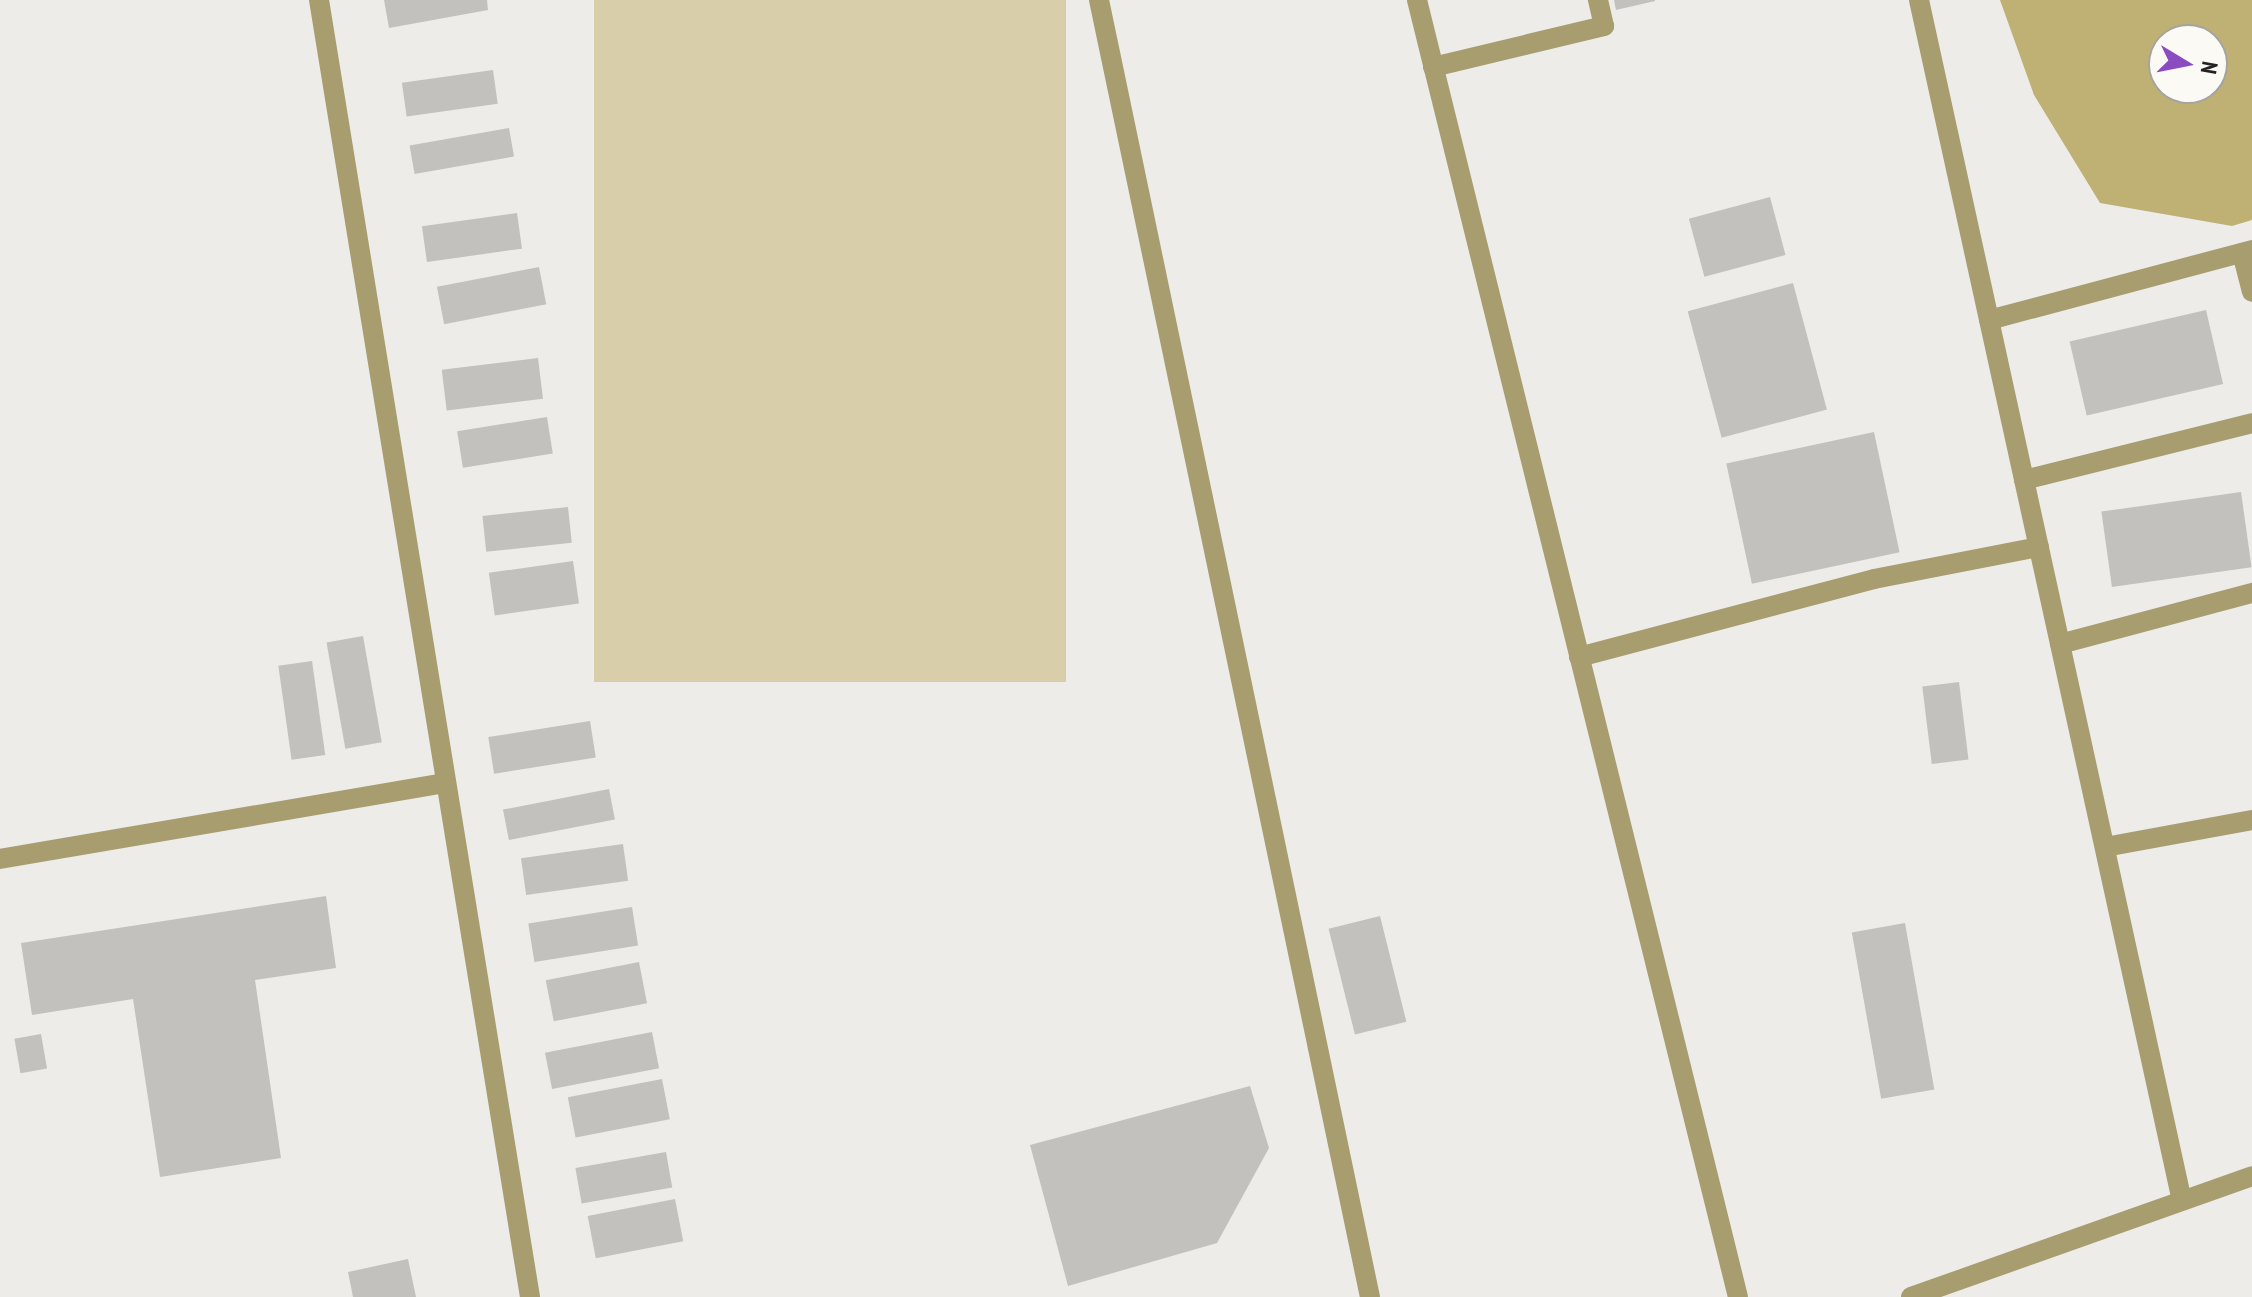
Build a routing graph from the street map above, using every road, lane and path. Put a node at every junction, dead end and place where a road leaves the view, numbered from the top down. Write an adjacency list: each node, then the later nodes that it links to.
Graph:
1 (319, 0): 16 (lane)
2 (1099, 0): 23 (lane)
3 (1417, 0): 6 (lane)
4 (1598, 0): 6 (lane)
5 (1919, 0): 9 (lane)
6 (1433, 67): 15 (lane)
7 (2247, 251): 8 (lane); 9 (lane)
8 (2252, 292)
9 (1989, 320): 11 (lane)
10 (2252, 423): 11 (lane)
11 (2024, 480): 12 (lane)
12 (2039, 547): 14 (lane); 15 (lane)
13 (2252, 593): 14 (lane)
14 (2060, 644): 18 (lane)
15 (1579, 657): 24 (lane)
16 (446, 783): 19 (lane); 22 (lane)
17 (2252, 820): 18 (lane)
18 (2105, 847): 21 (lane)
19 (0, 859)
20 (2252, 1176): 21 (lane)
21 (2182, 1201): 25 (lane)
22 (530, 1297)
23 (1370, 1297)
24 (1738, 1297)
25 (1911, 1297)

